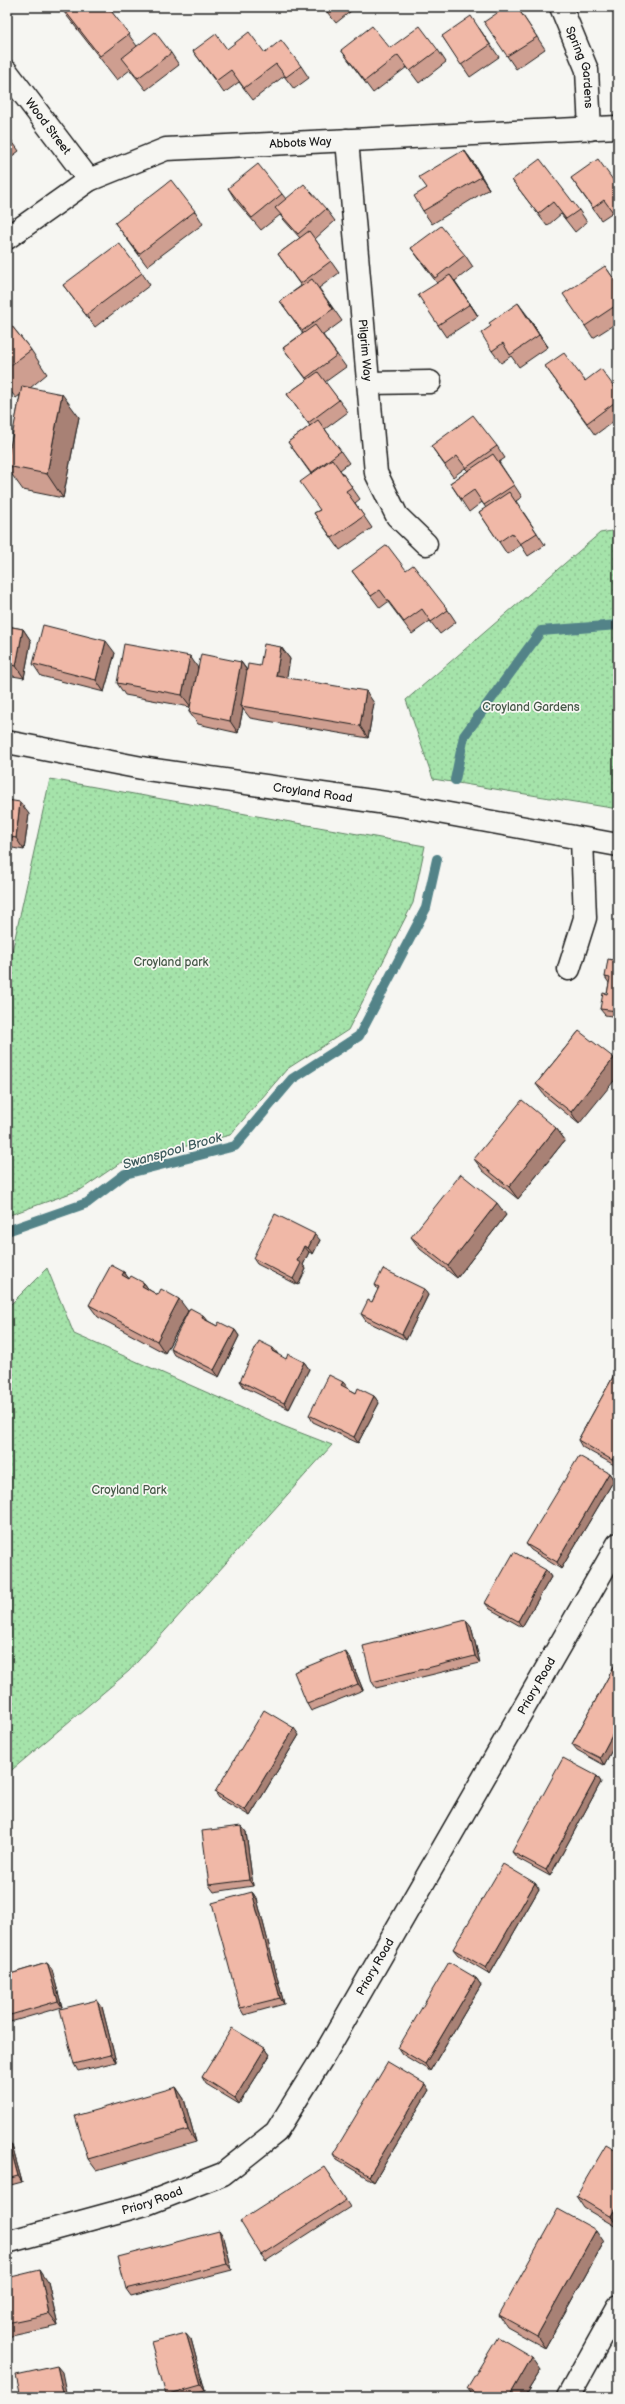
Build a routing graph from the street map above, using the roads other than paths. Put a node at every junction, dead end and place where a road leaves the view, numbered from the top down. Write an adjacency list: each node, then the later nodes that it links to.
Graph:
1 (561, 7): 4 (street, Spring Gardens)
2 (7, 72): 6 (street, Wood Street)
3 (618, 127): 4 (street, Abbots Way)
4 (590, 129): 5 (street, Abbots Way)
5 (347, 140): 6 (street, Abbots Way); 9 (street, Pilgrim Way)
6 (89, 180): 7 (street, Abbots Way)
7 (7, 238)
8 (430, 382): 9 (street)
9 (369, 383): 10 (street, Pilgrim Way)
10 (426, 544)
11 (7, 742): 12 (street, Croyland Road)
12 (582, 839): 13 (street, Croyland Road); 14 (street)
13 (618, 845)
14 (569, 970)
15 (618, 1544): 16 (street, Priory Road)
16 (7, 2242)
17 (618, 2307): 18 (street)
18 (568, 2397)

